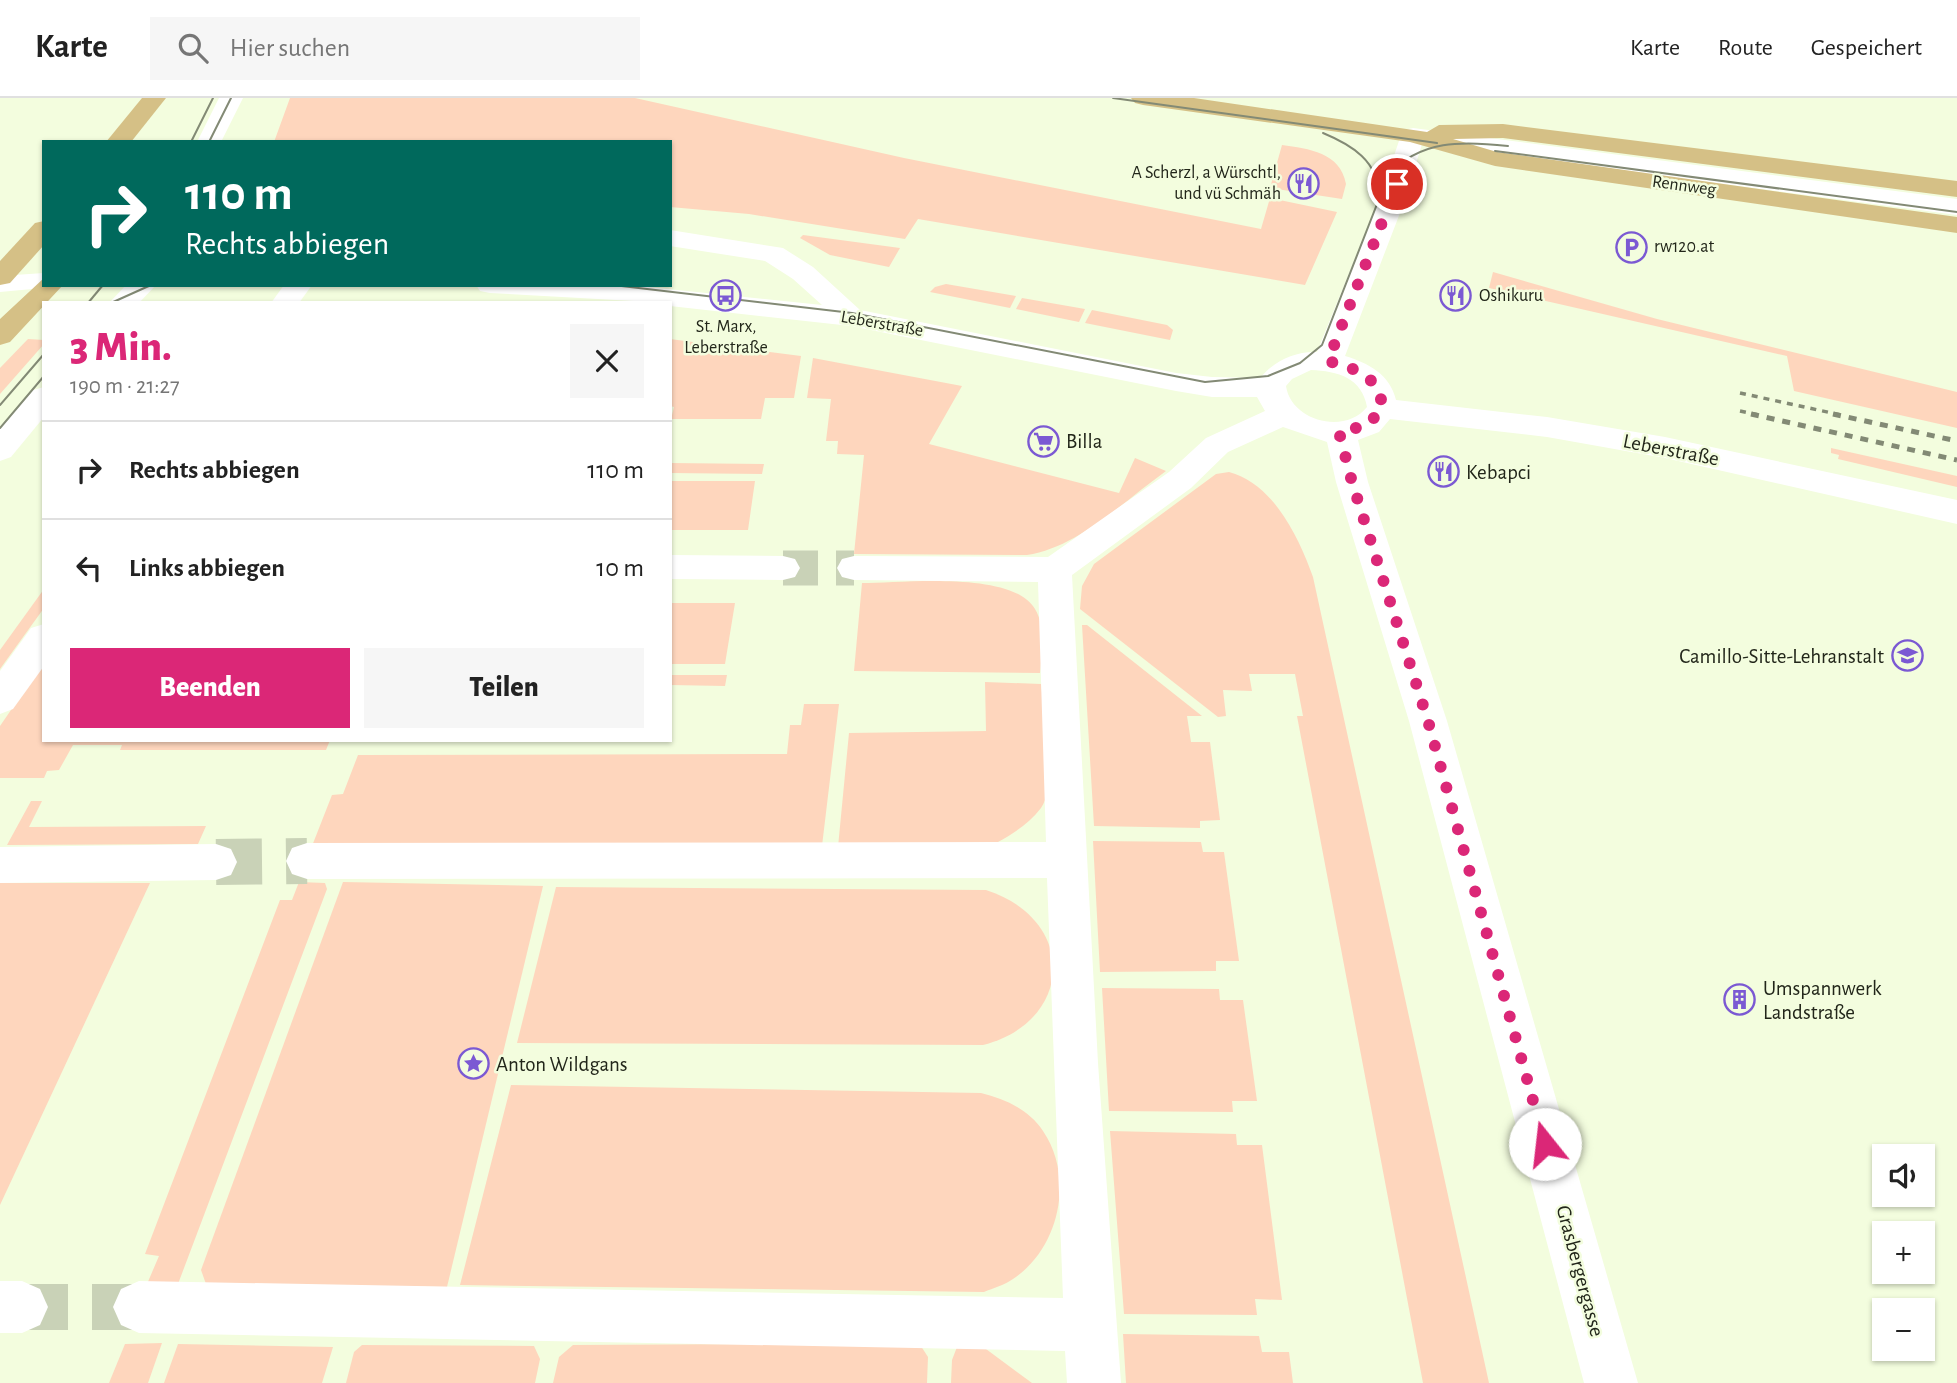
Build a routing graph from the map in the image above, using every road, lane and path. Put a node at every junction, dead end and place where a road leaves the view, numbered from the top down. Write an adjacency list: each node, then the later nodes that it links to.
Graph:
1 (154, 98): 5 (main road)
2 (230, 98): 6 (street)
3 (1143, 98): 4 (main road, Rennweg)
4 (1413, 135): 7 (main road, Rennweg); 8 (street); 9 (main road, Rennweg); 21 (street)
5 (123, 139)
6 (210, 140)
7 (1957, 189)
8 (1957, 207)
9 (1957, 225)
10 (42, 231): 12 (main road)
11 (672, 238): 19 (street)
12 (0, 277)
13 (42, 281): 14 (street)
14 (0, 284)
15 (47, 287): 20 (main road)
16 (140, 287): 18 (street)
17 (519, 287): 19 (street, Leberstraße)
18 (125, 301)
19 (851, 317): 23 (street, Leberstraße)
20 (0, 336)
21 (1328, 361): 23 (street); 24 (street)
22 (42, 399): 26 (street)
23 (1276, 401): 25 (street); 31 (street)
24 (1382, 408): 25 (street); 27 (street, Leberstraße)
25 (1339, 432): 41 (street, Grasbergergasse)
26 (0, 450)
27 (1957, 512)
28 (672, 568): 29 (street)
29 (782, 568)
30 (854, 568): 31 (street)
31 (1055, 570): 34 (street)
32 (42, 641): 33 (street)
33 (0, 699)
34 (1069, 860): 35 (street); 39 (street)
35 (307, 861)
36 (216, 862): 37 (street)
37 (0, 865)
38 (139, 1307): 39 (street)
39 (1090, 1325): 40 (street)
40 (1094, 1383)
41 (1611, 1383)

